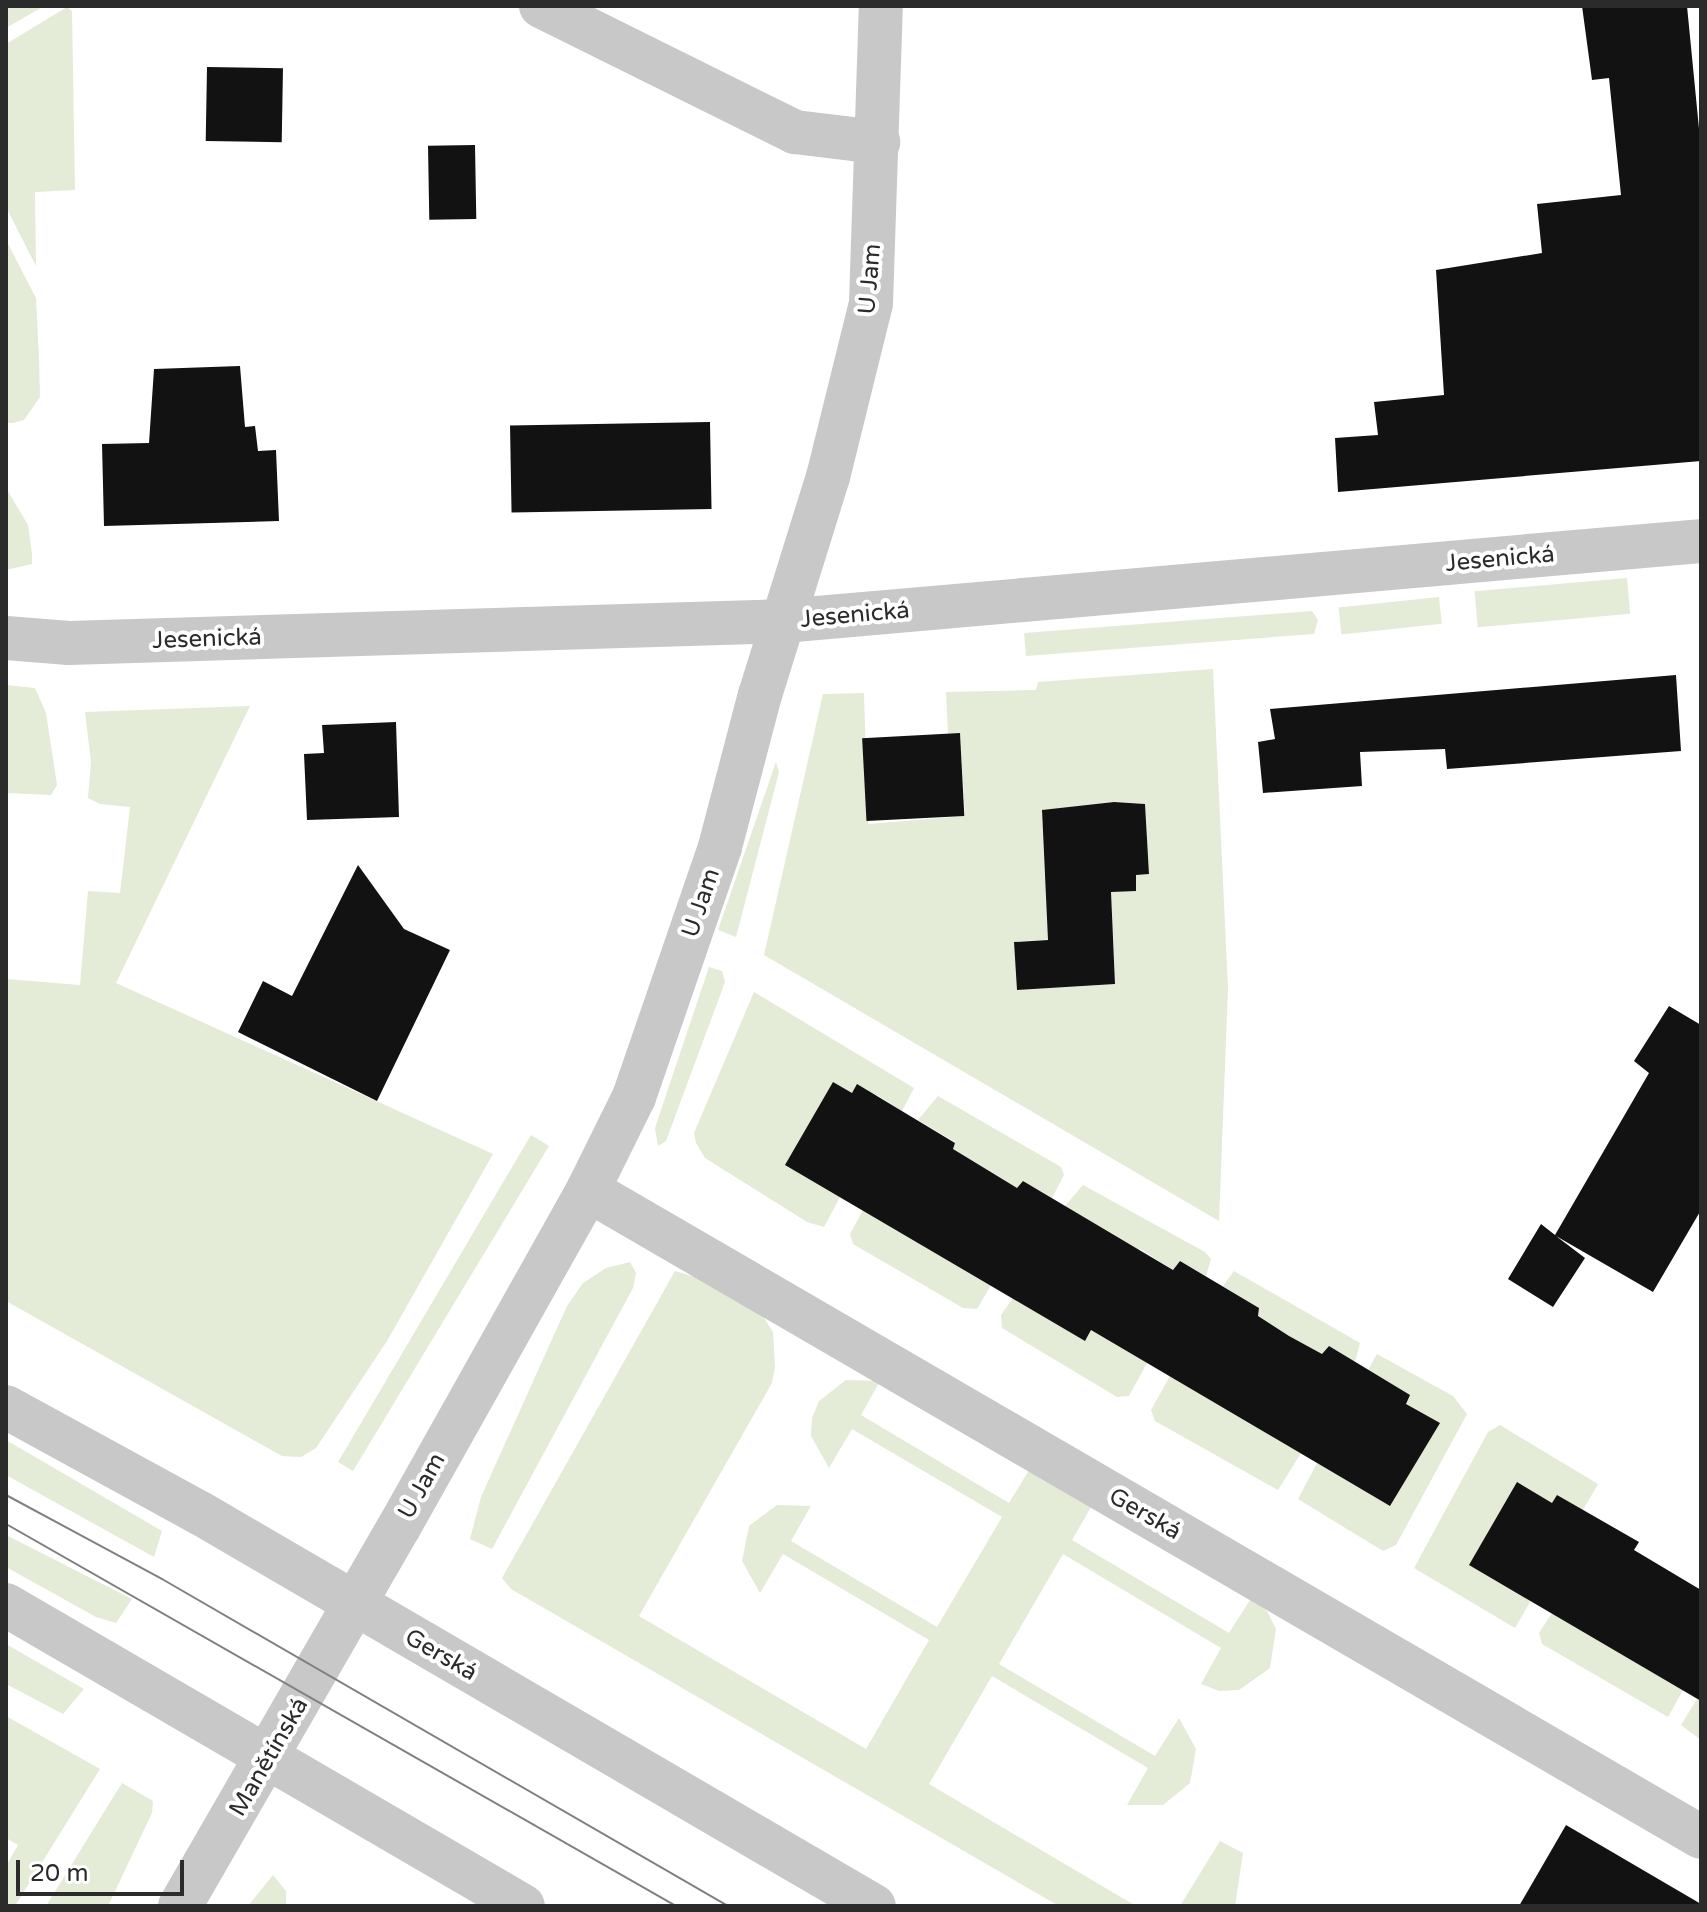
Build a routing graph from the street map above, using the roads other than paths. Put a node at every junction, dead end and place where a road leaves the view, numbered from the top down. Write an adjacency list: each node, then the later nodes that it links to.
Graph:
1 (541, 6): 3 (street)
2 (881, 6): 3 (street, U Jam)
3 (878, 142): 5 (street, U Jam)
4 (1701, 541): 5 (street, Jesenická)
5 (783, 621): 6 (street, Jesenická); 7 (street, U Jam)
6 (6, 638)
7 (588, 1190): 10 (street, U Jam); 12 (street, Gerská)
8 (6, 1407): 10 (street, Gerská)
9 (6, 1605): 11 (street)
10 (354, 1605): 11 (street, Manětínská); 15 (street, Gerská)
11 (269, 1756): 13 (street, Manětínská); 14 (street)
12 (1701, 1837)
13 (180, 1906)
14 (523, 1906)
15 (874, 1906)

